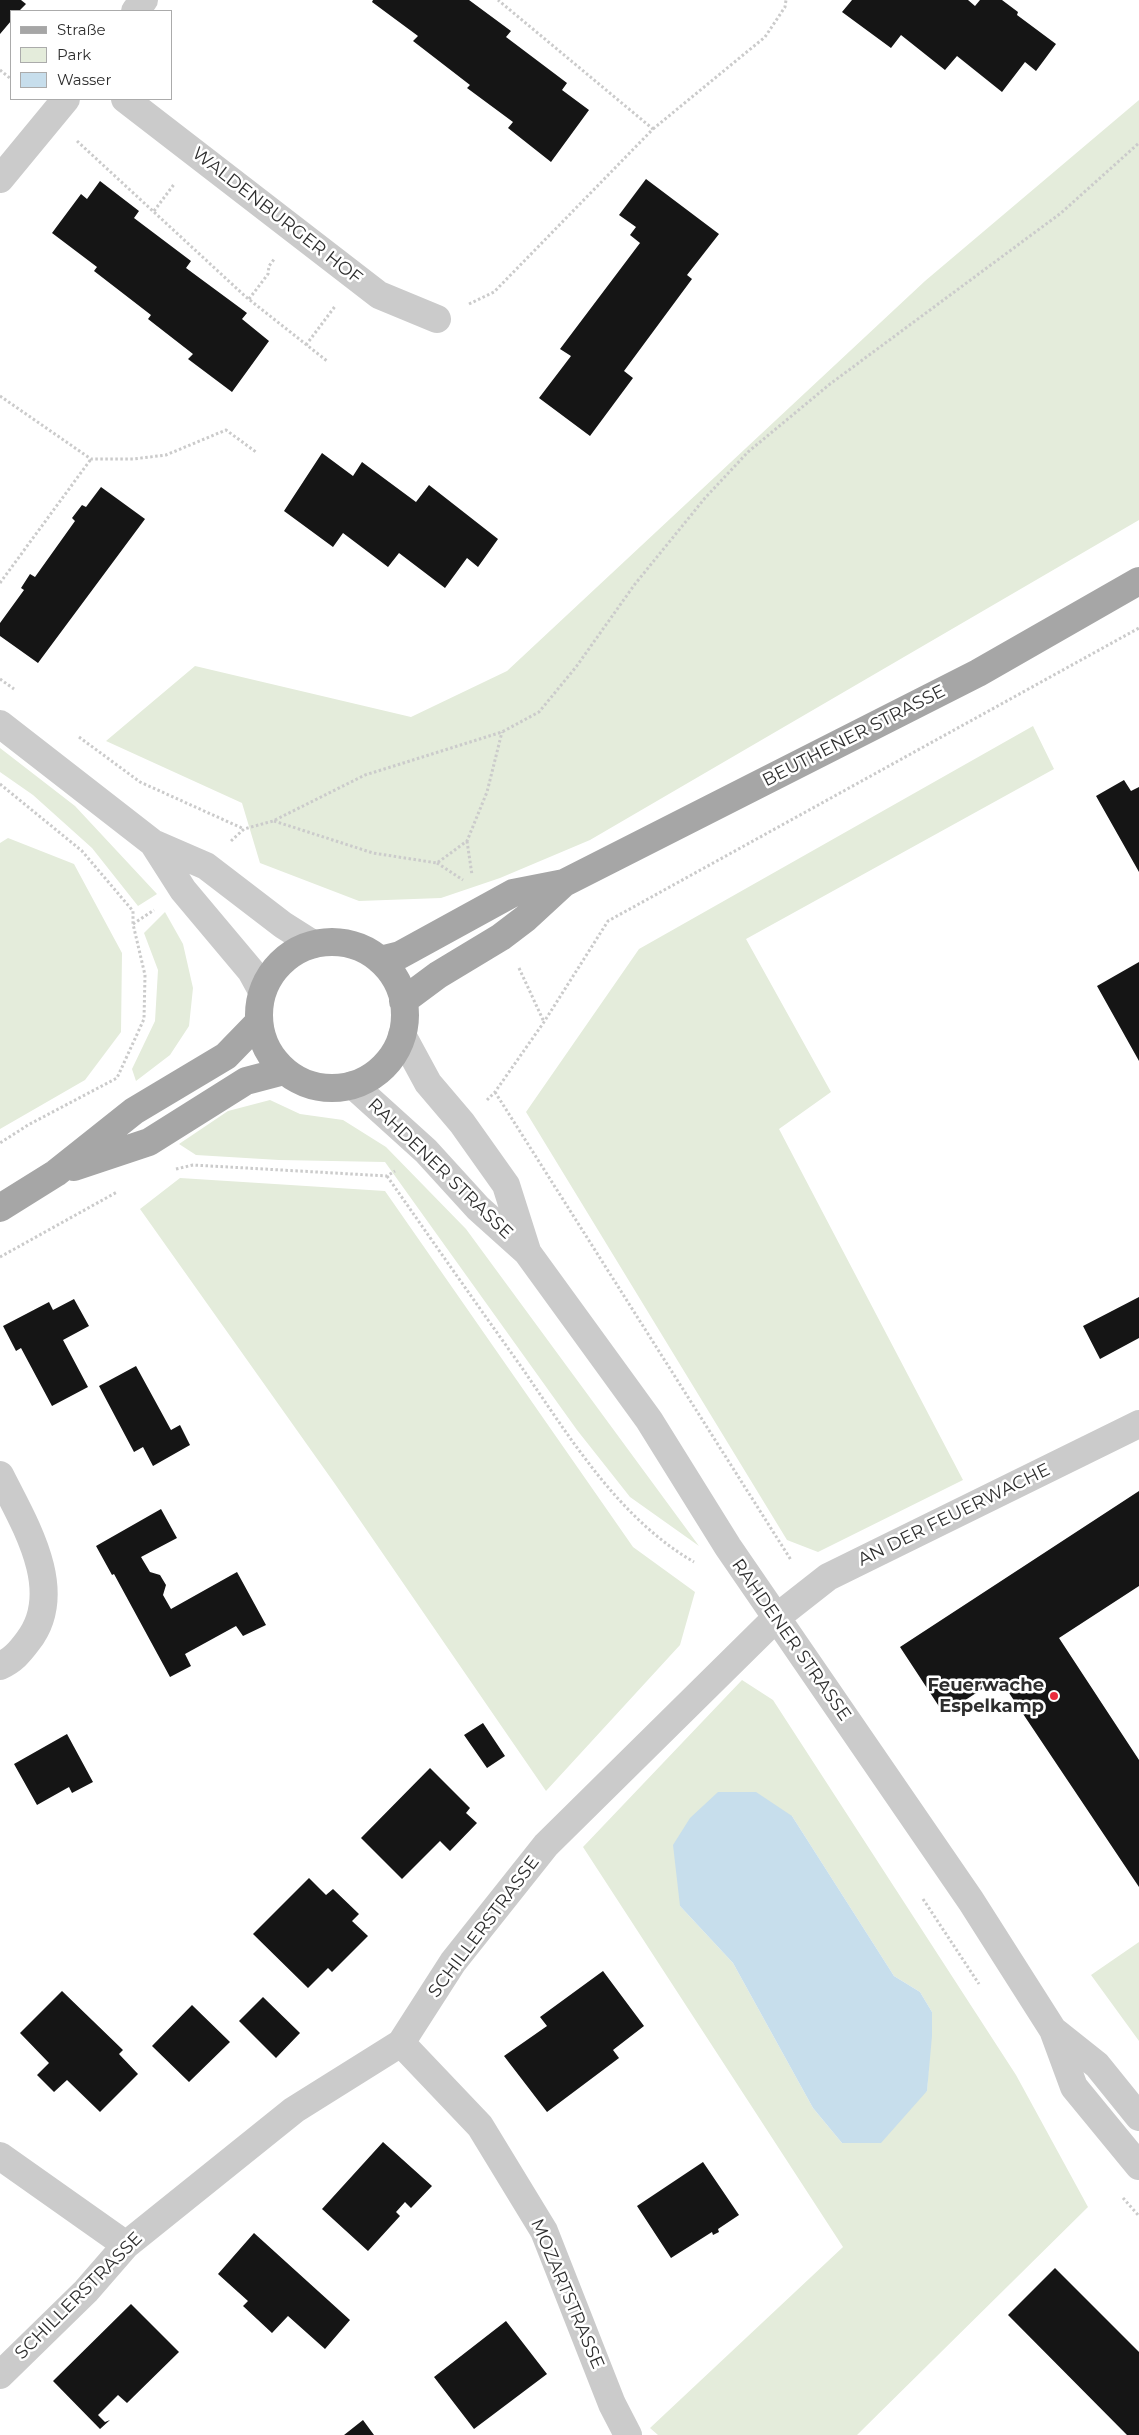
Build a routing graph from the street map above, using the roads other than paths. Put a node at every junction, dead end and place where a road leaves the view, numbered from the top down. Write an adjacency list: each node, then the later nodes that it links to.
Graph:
1 (144, 0): 2 (street)
2 (136, 10)
3 (126, 100): 6 (street, WALDENBURGER HOF)
4 (59, 106): 5 (street)
5 (0, 179)
6 (437, 319)
7 (1139, 581): 10 (main road, BEUTHENER STRASSE)
8 (0, 724): 9 (street)
9 (153, 843): 11 (street); 13 (street)
10 (564, 883): 12 (main road, BEUTHENER STRASSE); 14 (main road, BEUTHENER STRASSE)
11 (313, 944): 12 (main road); 13 (main road)
12 (380, 960): 14 (main road)
13 (262, 991): 15 (main road)
14 (403, 1001): 16 (main road)
15 (259, 1022): 17 (main road); 19 (main road)
16 (402, 1035): 18 (main road); 21 (street, RAHDENER STRASSE)
17 (284, 1071): 18 (main road); 19 (main road)
18 (354, 1085): 21 (street, RAHDENER STRASSE)
19 (56, 1173): 20 (main road)
20 (0, 1208)
21 (527, 1252): 24 (street, RAHDENER STRASSE)
22 (1139, 1424): 24 (street, AN DER FEUERWACHE)
23 (0, 1475): 25 (street)
24 (776, 1617): 26 (street, RAHDENER STRASSE); 27 (street, SCHILLERSTRASSE)
25 (0, 1666)
26 (1053, 2030): 28 (street, RAHDENER STRASSE); 30 (street, RAHDENER STRASSE)
27 (401, 2044): 31 (street, SCHILLERSTRASSE); 33 (street, MOZARTSTRASSE)
28 (1139, 2117)
29 (0, 2156): 31 (street)
30 (1139, 2166)
31 (126, 2245): 32 (street, SCHILLERSTRASSE)
32 (0, 2375)
33 (628, 2435)

